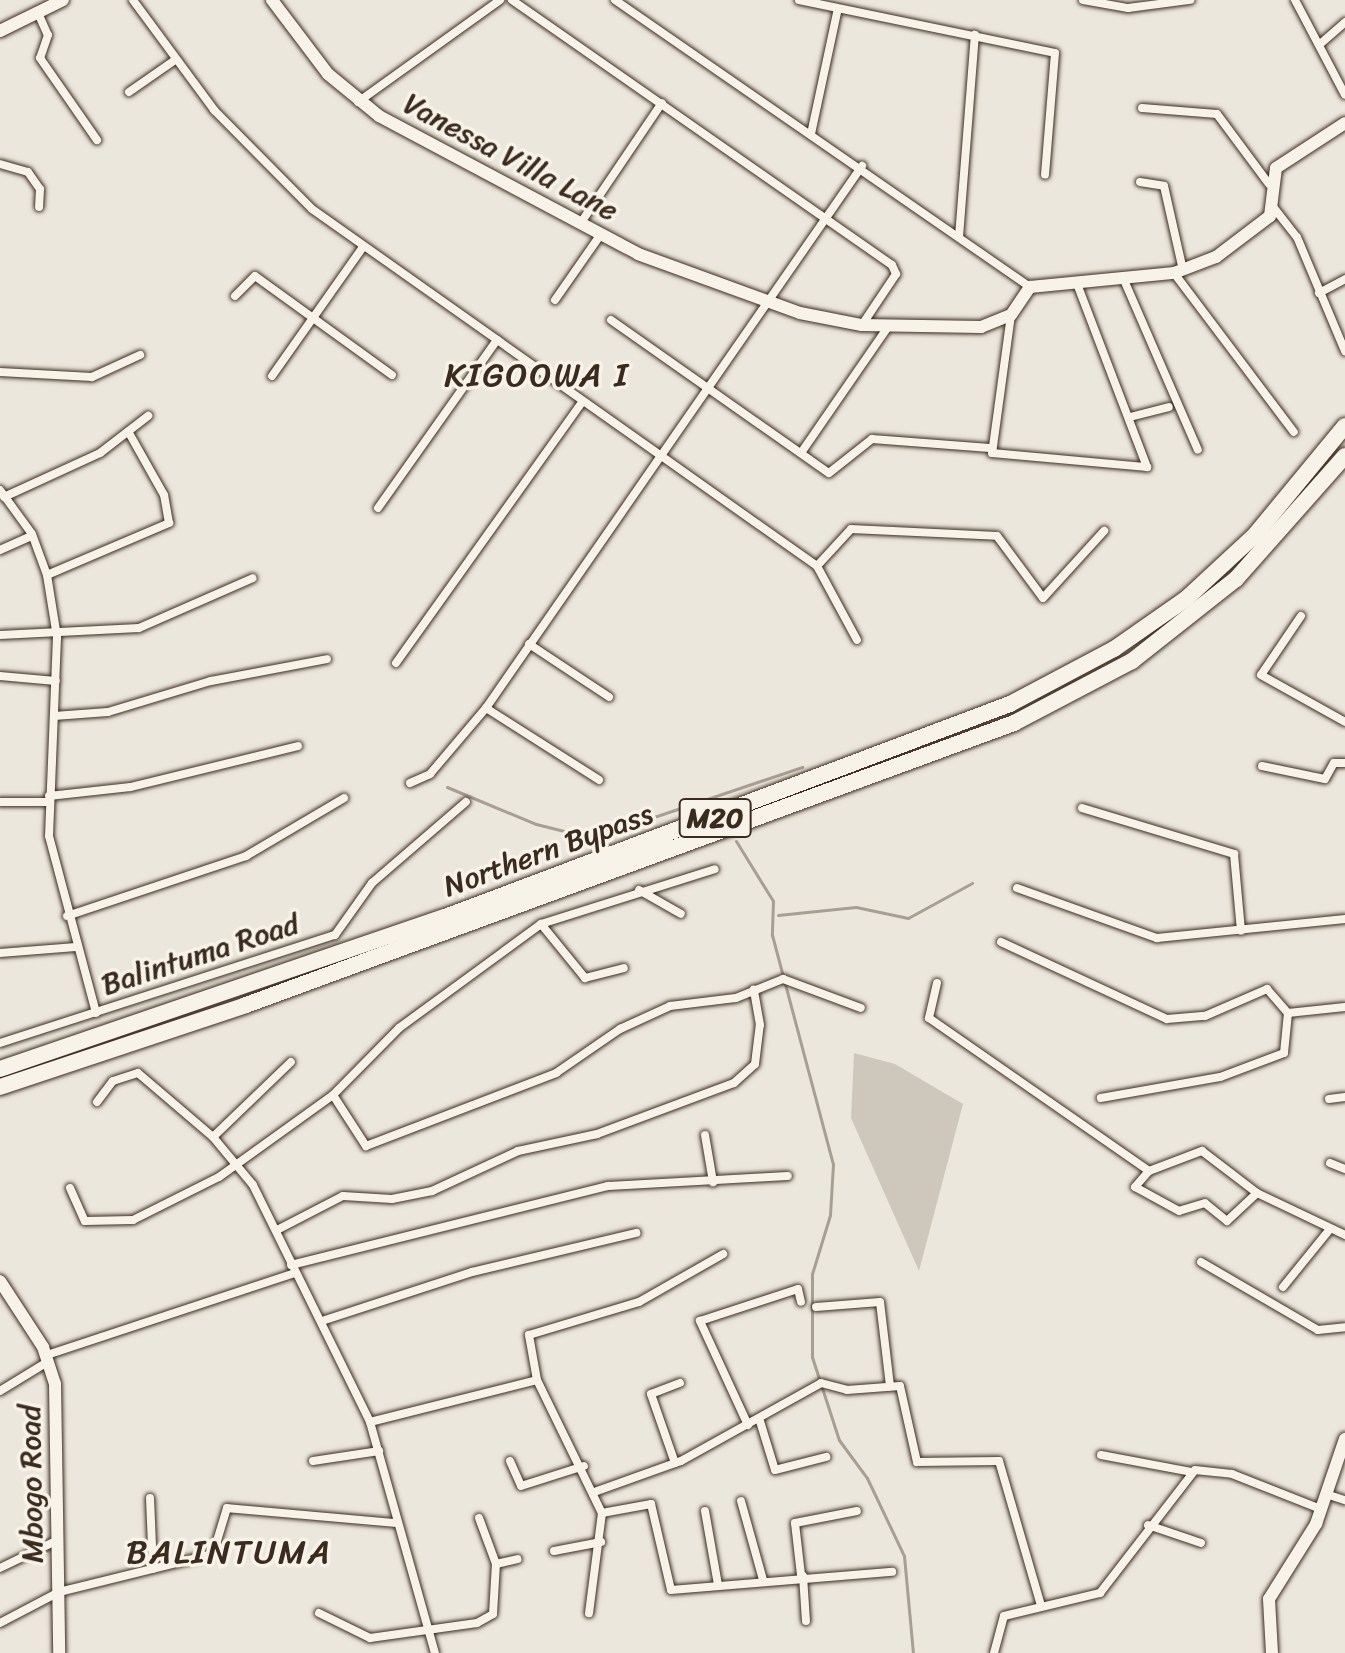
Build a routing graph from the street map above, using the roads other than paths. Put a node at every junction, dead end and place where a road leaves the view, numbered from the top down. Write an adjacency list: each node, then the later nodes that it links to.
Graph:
1 (63, 0): 12 (street)
2 (133, 0): 18 (street)
3 (272, 0): 21 (street, Vanessa Villa Lane)
4 (500, 0): 21 (street)
5 (512, 0): 22 (street)
6 (615, 0): 25 (street)
7 (799, 0): 13 (street)
8 (1083, 0): 11 (street)
9 (1190, 0): 11 (street)
10 (1295, 0): 17 (street)
11 (1114, 3)
12 (38, 13): 15 (street); 26 (street)
13 (837, 13): 16 (street); 25 (street)
14 (1345, 22): 17 (street)
15 (0, 31)
16 (975, 35): 29 (street); 37 (street)
17 (1319, 45): 20 (street)
18 (175, 60): 19 (street); 38 (street)
19 (129, 92)
20 (1345, 95)
21 (358, 102): 35 (street, Vanessa Villa Lane)
22 (662, 103): 34 (street); 35 (street)
23 (1142, 108): 31 (street)
24 (1345, 123): 31 (street)
25 (811, 134): 28 (street)
26 (97, 140)
27 (0, 164): 32 (street)
28 (862, 166): 34 (street); 37 (street)
29 (1045, 175)
30 (1140, 182): 39 (street)
31 (1269, 184): 33 (street)
32 (39, 207)
33 (1274, 208): 39 (street); 44 (street)
34 (827, 219): 47 (street); 51 (street)
35 (580, 224): 36 (street, Vanessa Villa Lane)
36 (601, 234): 46 (street); 47 (street, Vanessa Villa Lane)
37 (959, 237): 43 (street)
38 (363, 247): 49 (street); 53 (street)
39 (1179, 272): 41 (street); 66 (street)
40 (1345, 279): 44 (street)
41 (1124, 280): 42 (street); 68 (street)
42 (1076, 281): 43 (street); 63 (street)
43 (1030, 287): 48 (street)
44 (1319, 293): 54 (street)
45 (235, 296): 49 (street)
46 (555, 300)
47 (766, 301): 51 (street, Vanessa Villa Lane); 59 (street)
48 (1011, 315): 52 (street, Vanessa Villa Lane); 67 (street)
49 (314, 319): 57 (street); 58 (street)
50 (611, 320): 59 (street)
51 (862, 325): 52 (street, Vanessa Villa Lane)
52 (888, 327): 69 (street)
53 (497, 340): 60 (street); 73 (street)
54 (1345, 351)
55 (140, 355): 56 (street)
56 (0, 372)
57 (392, 375)
58 (272, 376)
59 (706, 384): 69 (street); 70 (street)
60 (582, 402): 70 (street); 86 (street)
61 (1169, 407): 63 (street)
62 (148, 416): 65 (street)
63 (1130, 417): 67 (street)
64 (1345, 426): 123 (highway, Northern Bypass / M20)
65 (128, 431): 72 (street); 78 (street)
66 (1294, 432)
67 (990, 448): 69 (street)
68 (1198, 450)
69 (801, 453)
70 (658, 454): 77 (street); 84 (street)
71 (1345, 456): 124 (highway, Northern Bypass / M20)
72 (2, 494): 75 (street, Balintuma Road)
73 (378, 508)
74 (1104, 531): 77 (street)
75 (32, 536): 76 (street); 78 (street, Balintuma Road)
76 (0, 550)
77 (817, 566): 83 (street)
78 (47, 575): 82 (street, Balintuma Road)
79 (253, 578): 82 (street)
80 (1301, 616): 92 (street)
81 (0, 635): 82 (street)
82 (57, 637): 88 (street, Balintuma Road)
83 (857, 640)
84 (529, 644): 89 (street); 90 (street)
85 (327, 659): 91 (street)
86 (396, 663)
87 (0, 676): 88 (street)
88 (56, 681): 91 (street, Balintuma Road)
89 (609, 697)
90 (486, 708): 96 (street); 97 (street)
91 (54, 716): 99 (street, Balintuma Road)
92 (1345, 722)
93 (298, 746): 99 (street)
94 (1345, 763): 95 (street)
95 (1262, 766)
96 (599, 780)
97 (410, 783)
98 (344, 798): 107 (street)
99 (49, 799): 100 (street); 107 (street, Balintuma Road)
100 (0, 802)
101 (466, 802): 119 (street, Balintuma Road)
102 (1082, 808): 110 (street)
103 (715, 869): 105 (street)
104 (1017, 888): 110 (street)
105 (639, 890): 106 (street); 109 (street)
106 (681, 914)
107 (67, 916): 112 (street, Balintuma Road)
108 (1345, 919): 110 (street)
109 (541, 924): 114 (street); 125 (street)
110 (1241, 931)
111 (1001, 942): 120 (street)
112 (76, 947): 113 (street); 119 (street, Balintuma Road)
113 (0, 953)
114 (624, 968)
115 (937, 983): 135 (street)
116 (754, 990): 118 (street); 125 (street); 141 (street)
117 (1345, 1007): 120 (street)
118 (861, 1008)
119 (96, 1013): 121 (street)
120 (1288, 1013): 127 (street)
121 (0, 1043)
122 (291, 1062): 131 (street)
123 (0, 1069)
124 (0, 1087)
125 (333, 1095): 133 (street)
126 (1345, 1097): 128 (street)
127 (1101, 1098)
128 (1329, 1099)
129 (97, 1102): 131 (street)
130 (705, 1135): 137 (street)
131 (213, 1137): 133 (street)
132 (1330, 1163): 134 (street)
133 (235, 1165): 138 (street); 141 (street)
134 (1345, 1169)
135 (1149, 1171): 139 (street); 139 (street)
136 (788, 1176): 137 (street)
137 (713, 1182): 146 (street)
138 (70, 1188)
139 (1257, 1193): 140 (street)
140 (1330, 1229): 143 (street); 147 (street)
141 (277, 1230): 146 (street)
142 (636, 1233): 151 (street)
143 (1345, 1235)
144 (723, 1254): 154 (street)
145 (1201, 1262): 152 (street)
146 (293, 1269): 151 (street); 153 (street)
147 (1283, 1287)
148 (2, 1288): 153 (street, Mbogo Road)
149 (801, 1302): 160 (street)
150 (816, 1307): 156 (street)
151 (325, 1320): 159 (street)
152 (1345, 1327)
153 (48, 1358): 157 (street); 182 (street, Mbogo Road)
154 (537, 1380): 159 (street); 168 (street)
155 (680, 1383): 167 (street)
156 (890, 1386): 158 (street); 195 (street)
157 (0, 1391)
158 (759, 1418): 160 (street); 164 (street)
159 (370, 1422): 162 (street)
160 (748, 1425): 167 (street)
161 (1345, 1439): 171 (street)
162 (379, 1451): 165 (street); 180 (street)
163 (1101, 1455): 169 (street)
164 (826, 1457)
165 (313, 1461)
166 (510, 1461): 168 (street)
167 (675, 1463): 170 (street)
168 (584, 1466): 170 (street)
169 (1192, 1472): 175 (street); 181 (street)
170 (597, 1491): 178 (street)
171 (1326, 1494): 173 (street); 175 (street)
172 (150, 1498): 189 (street)
173 (1345, 1500)
174 (741, 1501): 192 (street)
175 (1321, 1509): 204 (street)
176 (705, 1511): 193 (street)
177 (857, 1511): 191 (street)
178 (602, 1513): 183 (street); 193 (street)
179 (479, 1518): 187 (street)
180 (395, 1523): 189 (street); 200 (street)
181 (1148, 1525): 184 (street); 195 (street)
182 (59, 1540): 188 (street); 194 (street, Mbogo Road)
183 (601, 1542): 185 (street); 197 (street)
184 (1201, 1543)
185 (554, 1551)
186 (517, 1559): 187 (street)
187 (496, 1564): 200 (street)
188 (0, 1568)
189 (153, 1569): 194 (street)
190 (892, 1572): 191 (street)
191 (802, 1575): 192 (street); 198 (street)
192 (763, 1580): 193 (street)
193 (718, 1585)
194 (59, 1592): 199 (street); 201 (street, Mbogo Road)
195 (1040, 1602): 203 (street)
196 (319, 1613): 200 (street)
197 (589, 1613)
198 (806, 1621)
199 (0, 1623)
200 (427, 1627): 202 (street)
201 (59, 1653)
202 (435, 1653)
203 (994, 1653)
204 (1272, 1653)

